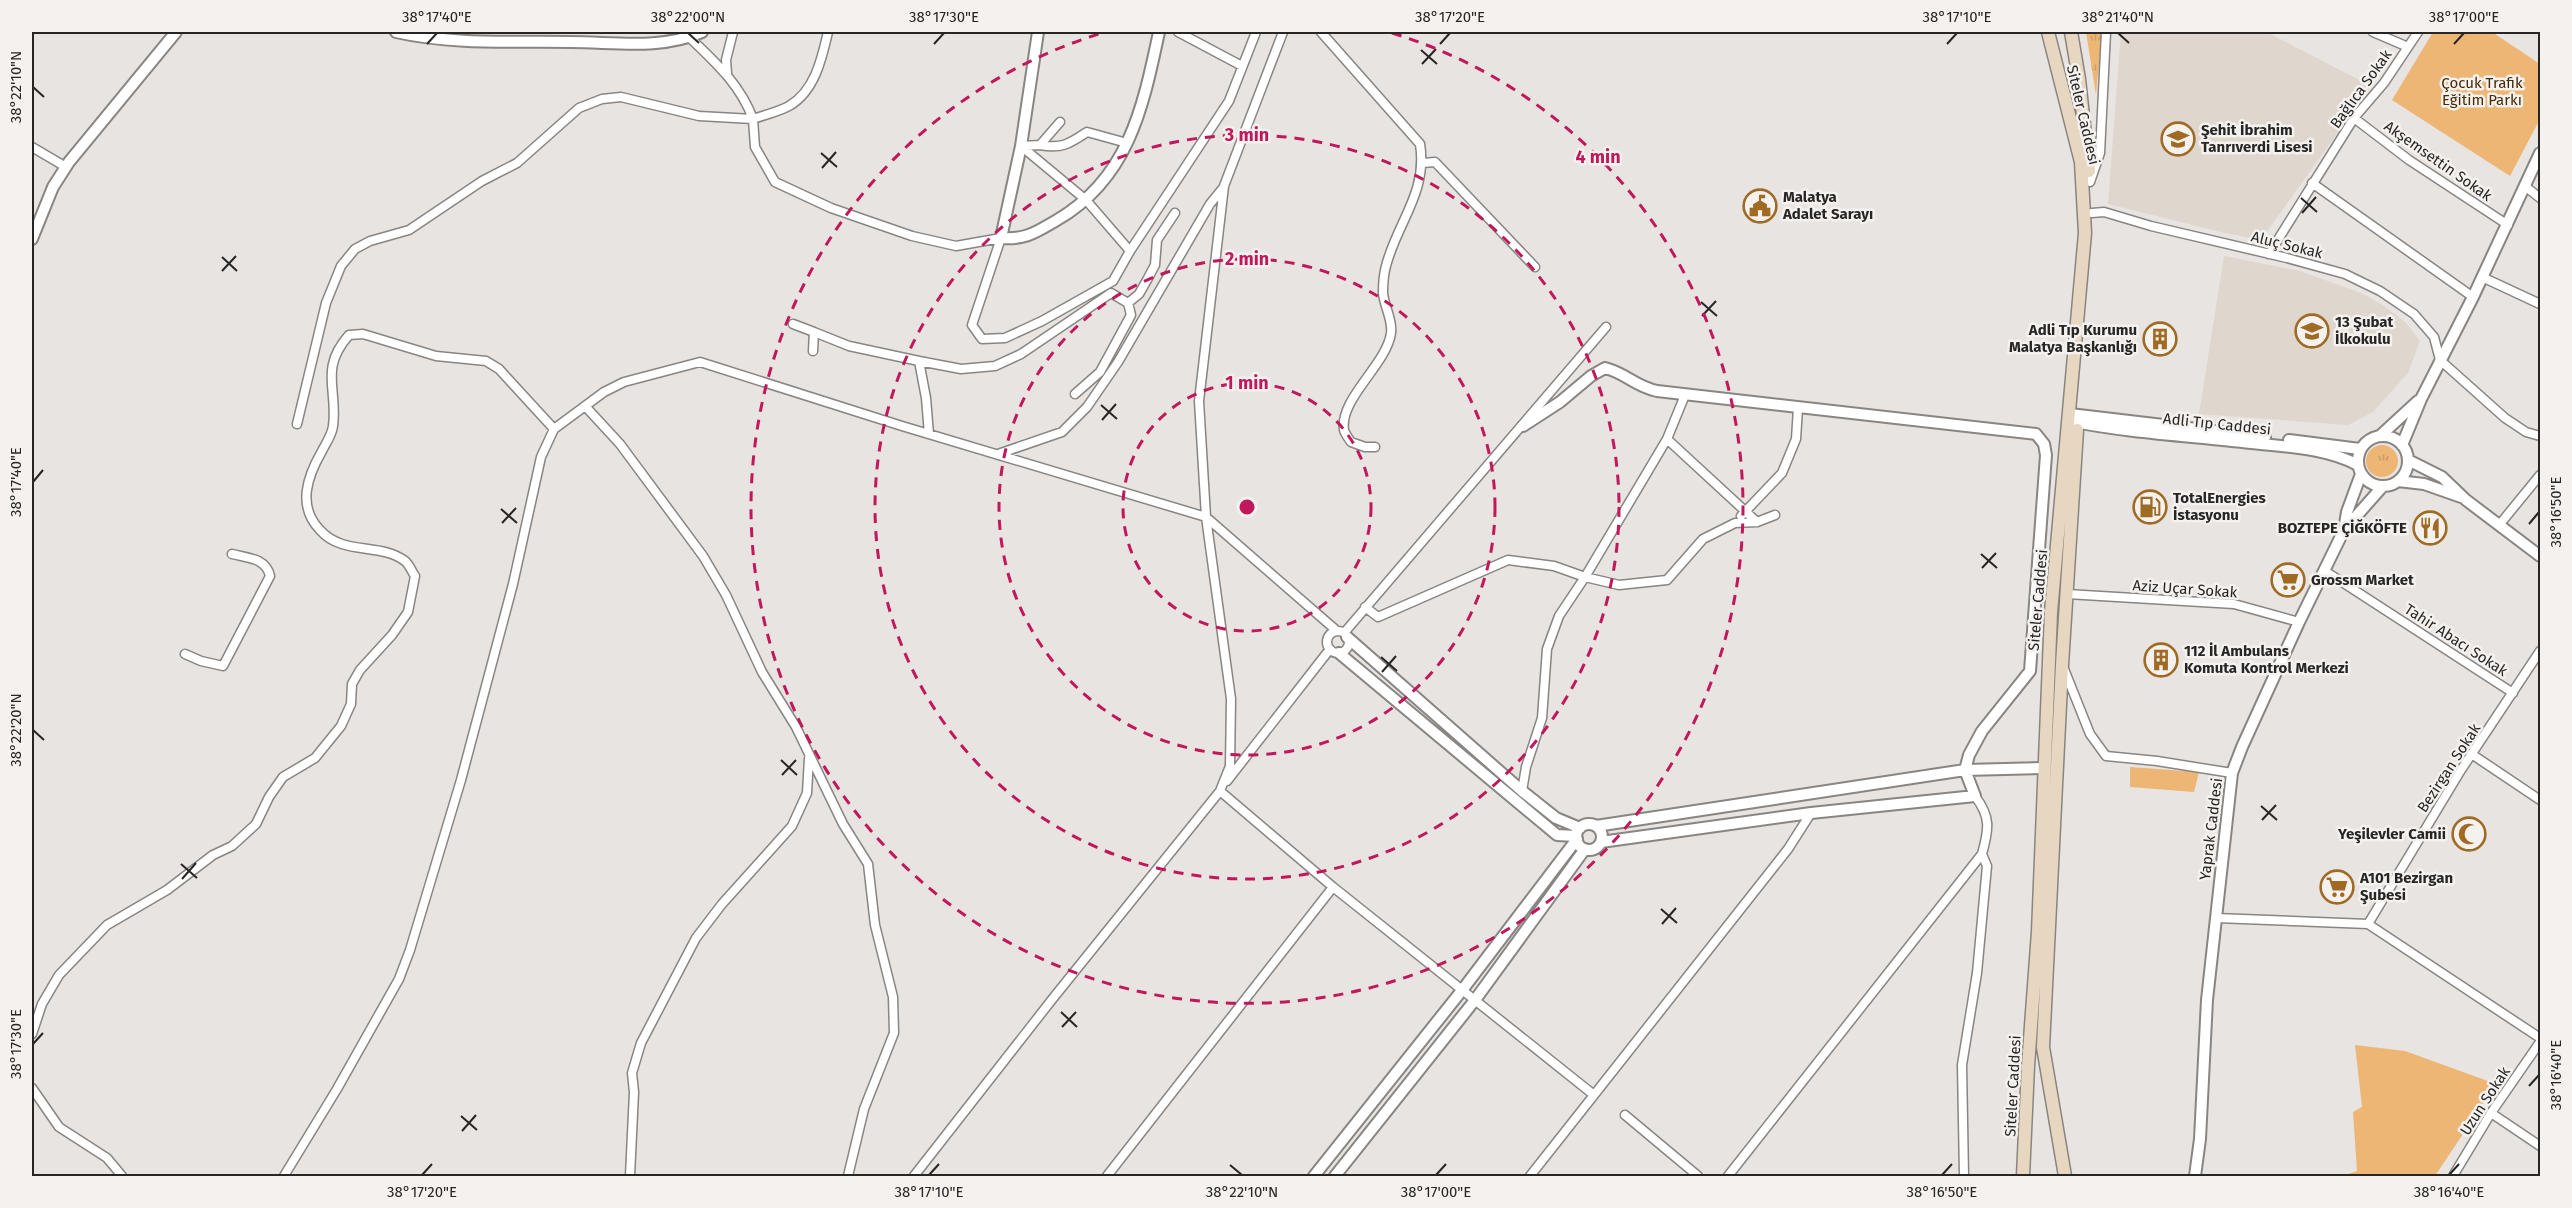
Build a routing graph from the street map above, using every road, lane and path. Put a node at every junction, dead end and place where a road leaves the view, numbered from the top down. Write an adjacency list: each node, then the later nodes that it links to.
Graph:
1 (176, 32): 30 (street)
2 (396, 32): 17 (street)
3 (702, 32): 17 (street)
4 (733, 32): 20 (street)
5 (828, 32): 21 (street)
6 (1038, 32): 26 (street)
7 (1159, 32): 24 (street)
8 (1178, 32): 19 (street)
9 (1256, 32): 19 (street)
10 (1283, 32): 33 (street)
11 (1321, 32): 29 (street)
12 (2048, 32): 60 (main road, Siteler Caddesi)
13 (2071, 32): 31 (main road, Siteler Caddesi)
14 (2106, 32): 31 (street)
15 (2373, 32): 18 (street)
16 (2418, 32): 18 (street, Bağlıca Sokak)
17 (689, 37): 20 (street)
18 (2408, 47): 22 (street, Bağlıca Sokak)
19 (1242, 66): 42 (street)
20 (727, 73): 21 (street)
21 (753, 118): 40 (street); 61 (street)
22 (2354, 118): 32 (street, Bağlıca Sokak); 39 (street, Akşemsettin Sokak)
23 (1060, 122): 25 (street)
24 (1127, 143): 25 (street); 36 (street)
25 (1040, 145): 26 (street)
26 (1021, 146): 36 (street); 40 (street)
27 (32, 147): 30 (street)
28 (2541, 153): 34 (street)
29 (1423, 163): 44 (street); 69 (street)
30 (66, 167): 41 (street)
31 (2090, 182): 38 (main road, Siteler Caddesi)
32 (2312, 183): 43 (street, Bağlıca Sokak); 46 (street)
33 (1224, 186): 71 (street); 80 (street)
34 (2526, 187): 35 (street); 39 (street)
35 (2541, 198)
36 (1086, 200): 40 (street); 42 (street)
37 (1175, 213): 47 (street)
38 (2092, 213): 43 (street, Aluç Sokak); 60 (main road, Siteler Caddesi)
39 (2508, 225): 45 (street)
40 (1001, 237): 42 (street)
41 (32, 239)
42 (1130, 251)
43 (2269, 254): 53 (street, Aluç Sokak)
44 (1535, 267)
45 (2482, 277): 46 (street); 48 (street)
46 (2473, 297): 53 (street)
47 (1128, 303): 54 (street); 55 (street)
48 (2541, 304)
49 (793, 324): 51 (street)
50 (1606, 327): 62 (street)
51 (814, 332): 52 (street); 54 (street)
52 (813, 351)
53 (2440, 360): 57 (street); 66 (street)
54 (918, 361): 64 (street)
55 (1075, 394)
56 (1685, 395): 59 (street); 62 (street); 67 (street)
57 (2421, 399): 65 (street); 68 (street)
58 (585, 406): 63 (street); 64 (street); 98 (street)
59 (1798, 408): 78 (street); 101 (street)
60 (2073, 418): 70 (street, Adli Tıp Caddesi); 73 (street, Adli Tıp Caddesi); 89 (main road, Siteler Caddesi); 100 (main road, Siteler Caddesi)
61 (297, 424)
62 (1523, 426): 90 (street)
63 (554, 429): 118 (street); 126 (street)
64 (929, 434): 71 (street)
65 (2381, 435): 68 (street); 70 (street)
66 (2541, 436)
67 (1667, 439): 78 (street); 88 (street)
68 (2402, 445): 72 (street)
69 (1375, 447)
70 (2360, 448): 73 (street)
71 (997, 454): 80 (street)
72 (2408, 460): 75 (street); 77 (street)
73 (2359, 470): 76 (street, Adli Tıp Caddesi); 84 (street)
74 (2541, 475): 83 (street)
75 (2398, 481): 76 (street); 77 (street)
76 (2383, 486): 84 (street, Yaprak Caddesi)
77 (2466, 500): 83 (street)
78 (1744, 512): 81 (street); 82 (street)
79 (1774, 515): 81 (street)
80 (1206, 517): 92 (street); 103 (street)
81 (1757, 522): 82 (street)
82 (1735, 523): 88 (street)
83 (2500, 524): 86 (street)
84 (2344, 530): 87 (street, Yaprak Caddesi)
85 (232, 554): 95 (street)
86 (2541, 556)
87 (2325, 570): 91 (street, Yaprak Caddesi); 97 (street, Tahir Abacı Sokak)
88 (1585, 578): 90 (street); 104 (street)
89 (2067, 594): 91 (street, Aziz Uçar Sokak); 96 (main road, Siteler Caddesi)
90 (1365, 607): 92 (street)
91 (2299, 622): 102 (street, Yaprak Caddesi)
92 (1343, 634): 93 (street); 93 (street); 104 (street)
93 (1334, 651): 103 (street); 109 (street)
94 (2541, 651): 97 (street, Bezirgan Sokak)
95 (185, 654)
96 (2062, 665): 102 (street); 138 (main road, Siteler Caddesi)
97 (2513, 693): 99 (street, Bezirgan Sokak)
98 (809, 755): 127 (street); 128 (street)
99 (2473, 755): 106 (street); 115 (street, Bezirgan Sokak)
100 (2043, 768): 101 (street); 137 (main road, Siteler Caddesi)
101 (1965, 770): 105 (street); 108 (street)
102 (2232, 773): 114 (street, Yaprak Caddesi)
103 (1220, 791): 113 (street); 129 (street)
104 (1522, 791): 109 (street)
105 (1975, 796): 107 (street); 112 (street)
106 (2541, 800)
107 (1811, 813): 110 (street); 121 (street)
108 (1596, 826): 109 (street); 110 (street)
109 (1578, 834): 111 (street); 116 (street)
110 (1601, 842): 111 (street)
111 (1585, 849): 117 (street)
112 (1982, 854): 135 (street); 136 (street)
113 (1333, 887): 116 (street); 130 (street)
114 (2216, 918): 115 (street); 139 (street, Yaprak Caddesi)
115 (2368, 924): 119 (street)
116 (1463, 989): 117 (street); 131 (street)
117 (1475, 1000): 121 (street); 132 (street)
118 (32, 1034)
119 (2541, 1040): 122 (street, Uzun Sokak)
120 (32, 1088): 125 (street)
121 (1594, 1095): 133 (street)
122 (2491, 1113): 124 (street); 140 (street, Uzun Sokak)
123 (1625, 1115): 134 (street)
124 (2541, 1146)
125 (122, 1176)
126 (284, 1176)
127 (630, 1176)
128 (848, 1176)
129 (914, 1176)
130 (1107, 1176)
131 (1314, 1176)
132 (1335, 1176)
133 (1530, 1176)
134 (1698, 1176)
135 (1728, 1176)
136 (1964, 1176)
137 (2024, 1176)
138 (2065, 1176)
139 (2195, 1176)
140 (2453, 1176)

